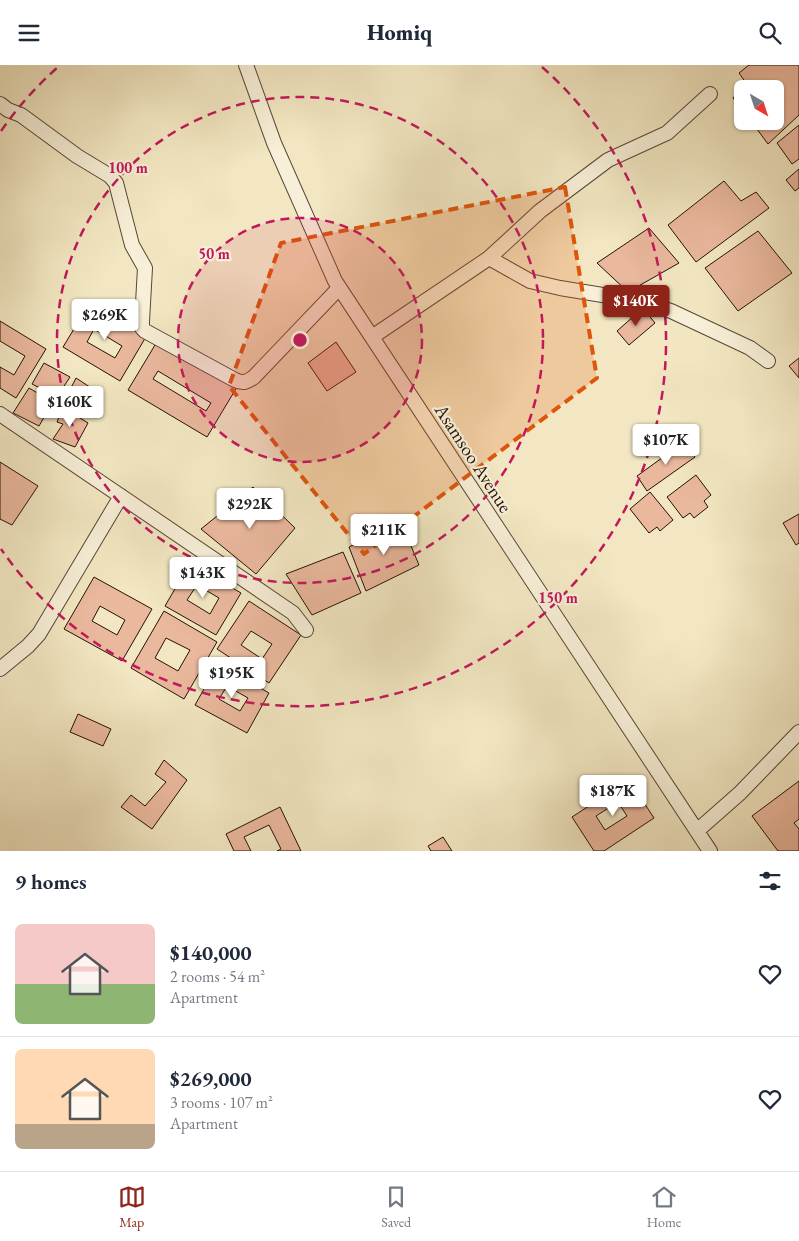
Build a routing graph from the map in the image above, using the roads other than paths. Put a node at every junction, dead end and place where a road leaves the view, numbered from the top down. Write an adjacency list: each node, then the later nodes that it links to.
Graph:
1 (246, 65): 5 (street, Asamsoo Avenue)
2 (710, 94): 4 (street)
3 (3, 109): 5 (street)
4 (489, 258): 6 (street); 7 (street)
5 (339, 288): 6 (street, Asamsoo Avenue)
6 (372, 337): 13 (street, Asamsoo Avenue)
7 (768, 361)
8 (0, 414): 9 (street)
9 (122, 496): 10 (street); 11 (street)
10 (306, 630)
11 (0, 669)
12 (799, 732): 13 (street)
13 (698, 830): 14 (street, Asamsoo Avenue)
14 (710, 851)

